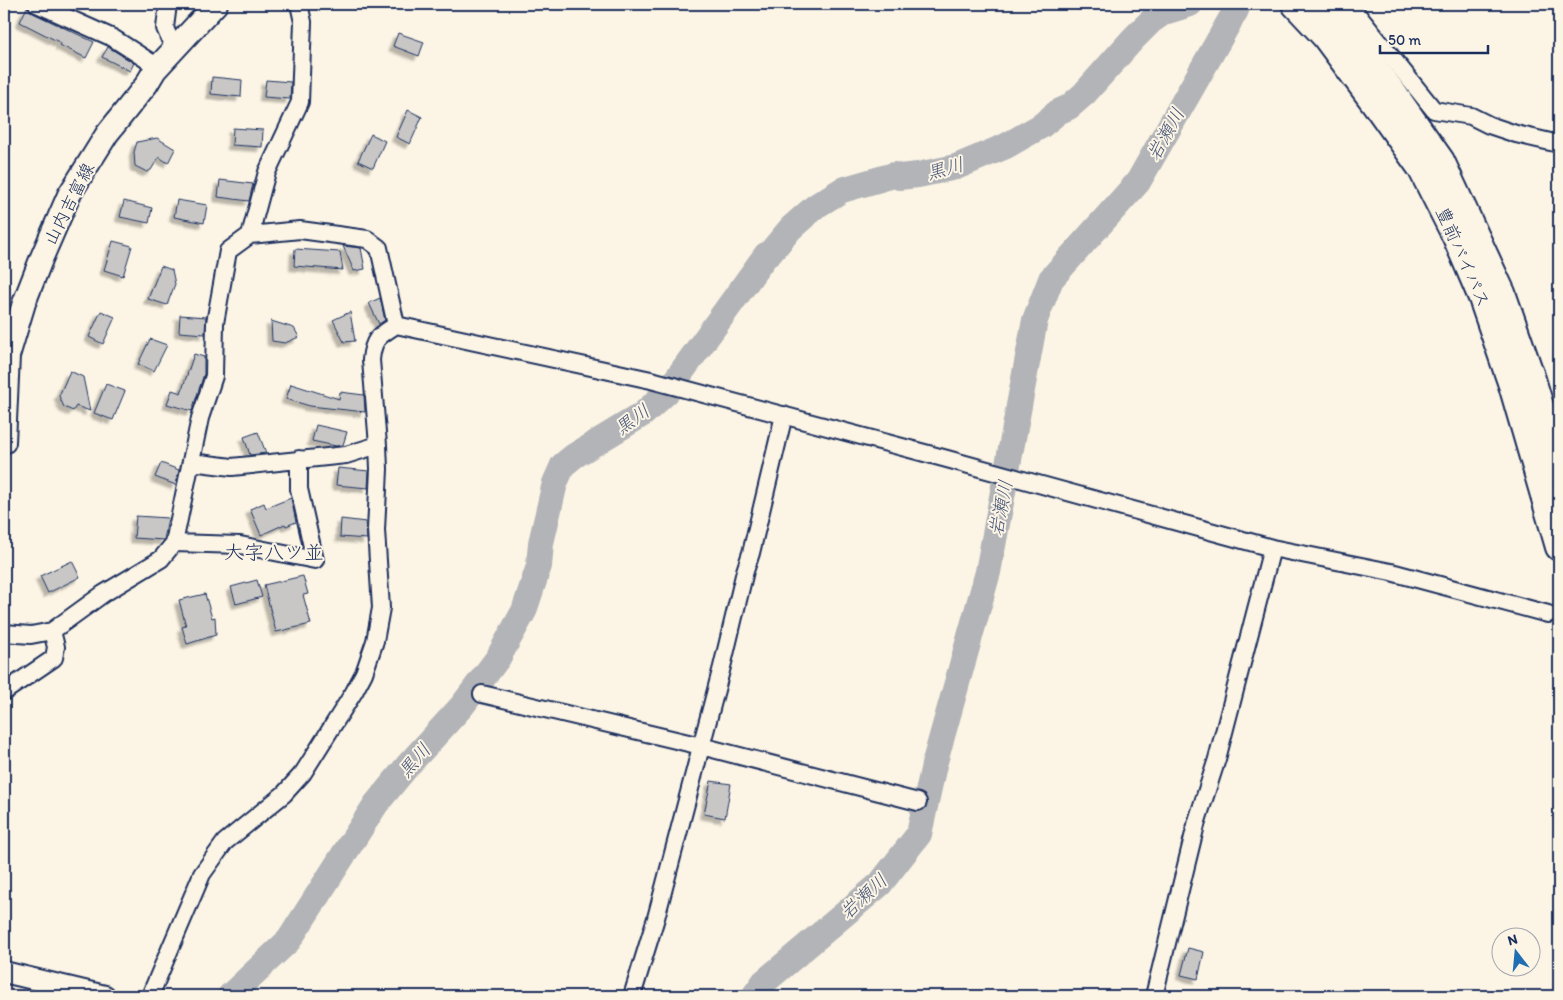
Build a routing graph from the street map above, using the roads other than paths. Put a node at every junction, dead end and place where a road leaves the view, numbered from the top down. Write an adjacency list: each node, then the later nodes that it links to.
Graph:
1 (37, 4): 9 (street)
2 (168, 4): 8 (street)
3 (216, 4): 8 (main road, 山内吉富線)
4 (299, 4): 12 (street)
5 (1295, 4): 11 (highway, 豊前バイパス)
6 (1323, 4): 11 (highway, 豊前バイパス)
7 (1349, 4): 10 (street)
8 (174, 49): 9 (main road, 山内吉富線)
9 (158, 67): 14 (main road, 山内吉富線)
10 (1559, 144)
11 (1431, 165): 20 (highway, 豊前バイパス); 22 (highway, 豊前バイパス)
12 (250, 235): 13 (street); 19 (street)
13 (396, 325): 15 (street); 17 (street)
14 (6, 355): 16 (main road, 山内吉富線)
15 (784, 415): 23 (street); 29 (street)
16 (4, 442)
17 (378, 445): 18 (street); 33 (street)
18 (299, 459): 19 (street); 21 (street)
19 (191, 462): 21 (street)
20 (1559, 469)
21 (174, 543): 25 (street)
22 (1559, 547)
23 (1272, 548): 24 (street); 35 (street)
24 (1548, 614)
25 (52, 631): 26 (street); 27 (street)
26 (4, 633)
27 (4, 692)
28 (482, 694): 29 (street)
29 (701, 746): 30 (street); 34 (street)
30 (918, 802)
31 (4, 972): 32 (street)
32 (105, 996)
33 (150, 996)
34 (632, 996)
35 (1154, 996)

